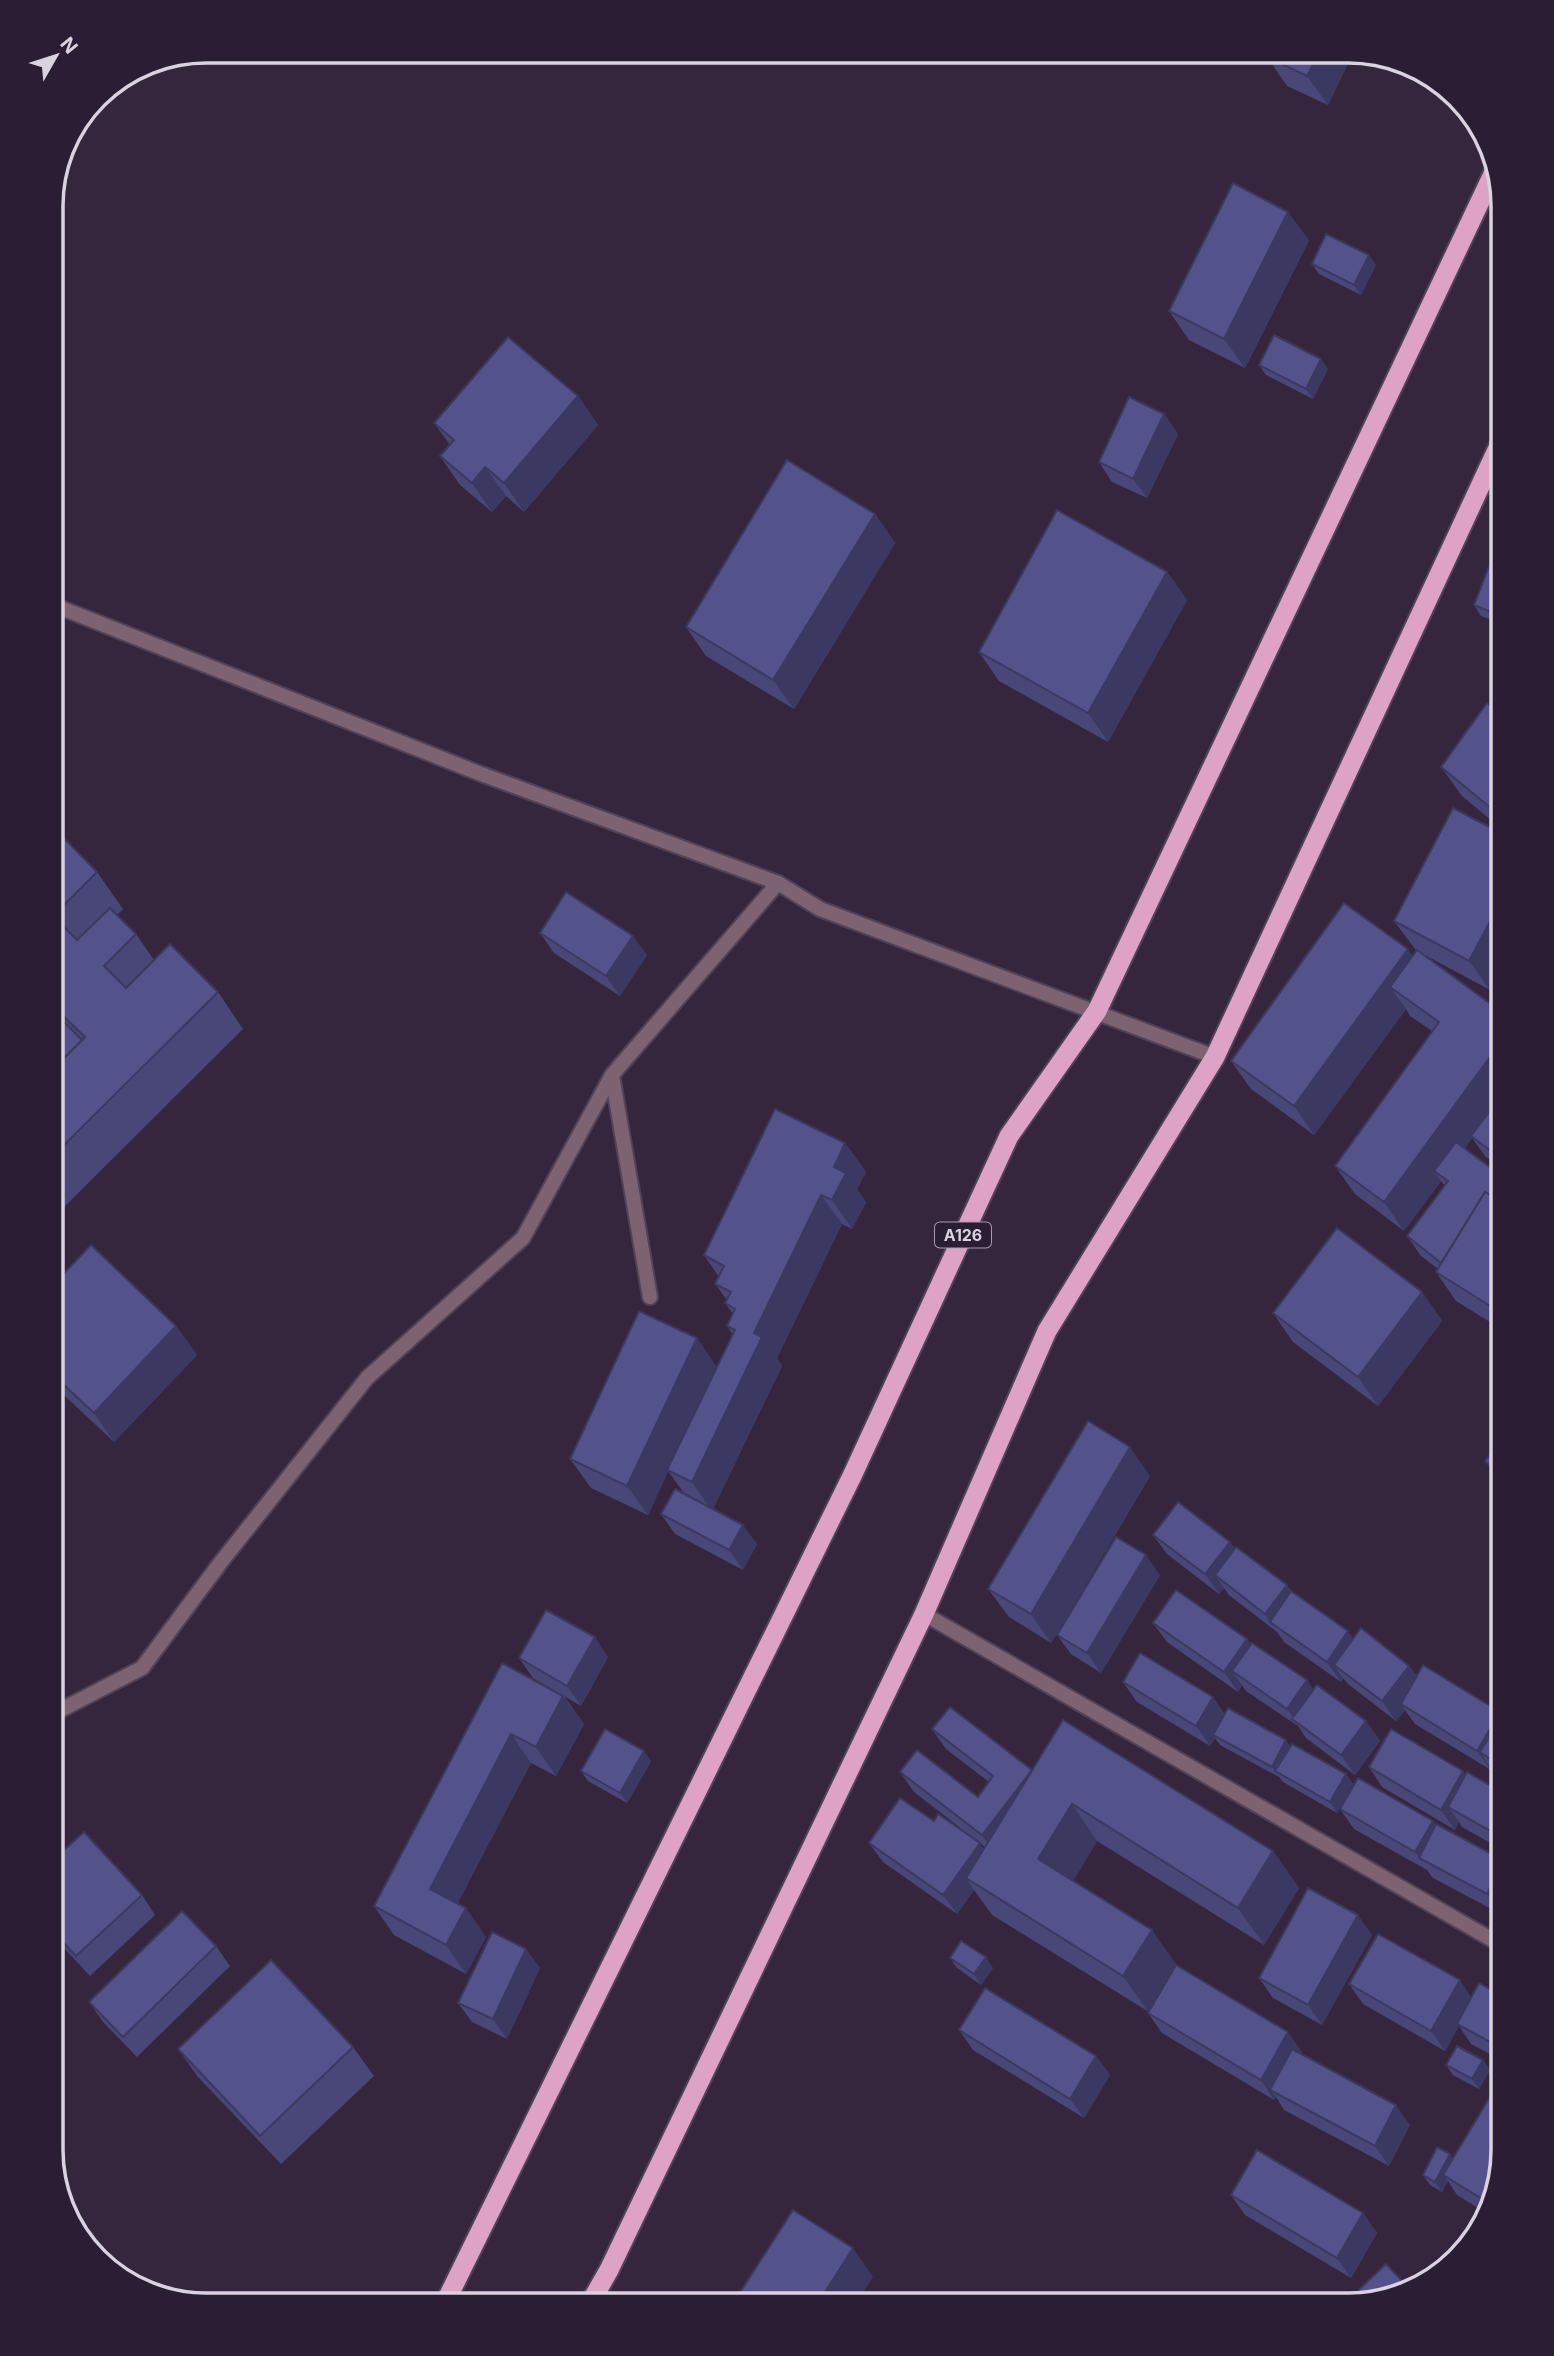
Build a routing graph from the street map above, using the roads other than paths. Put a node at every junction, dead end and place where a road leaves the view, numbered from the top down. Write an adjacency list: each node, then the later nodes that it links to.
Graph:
1 (1489, 183): 5 (highway, A126)
2 (1491, 463): 6 (highway)
3 (63, 609): 4 (street)
4 (778, 883): 5 (street); 7 (street)
5 (1097, 1011): 6 (street); 12 (highway, A126)
6 (1215, 1057): 9 (highway)
7 (612, 1075): 8 (street); 10 (street)
8 (650, 1297)
9 (924, 1614): 11 (street); 13 (highway)
10 (63, 1709)
11 (1491, 1939)
12 (450, 2293)
13 (595, 2293)

